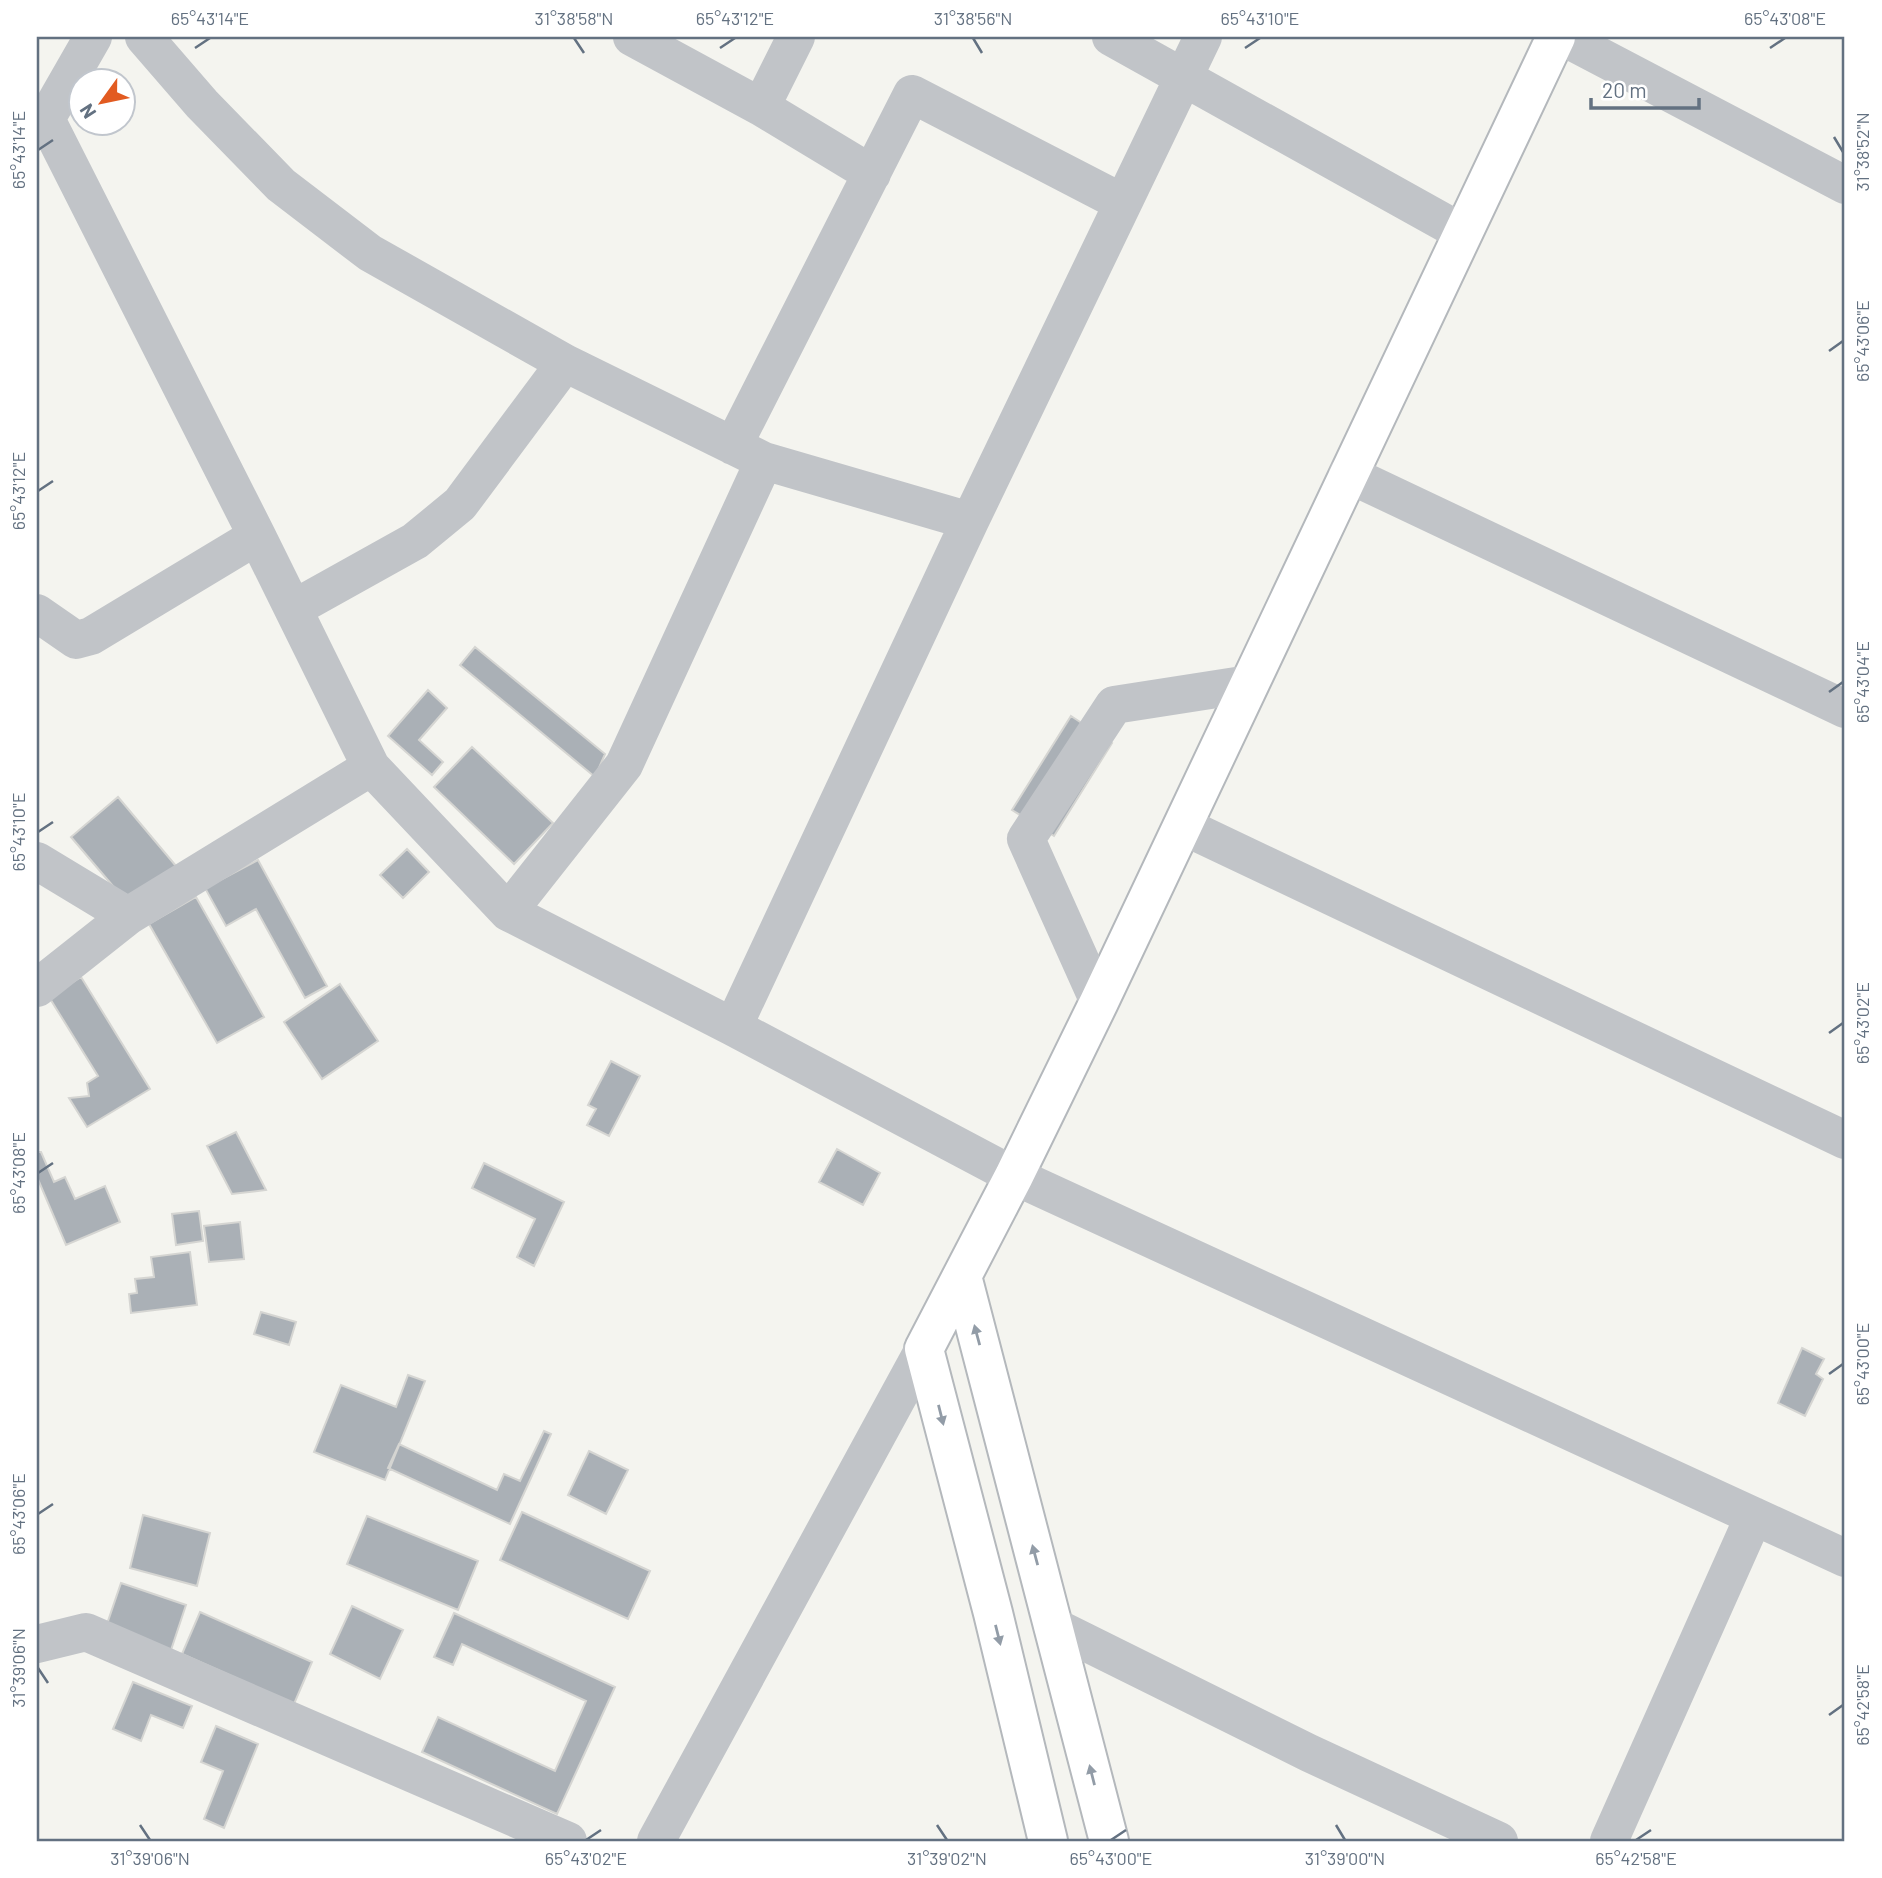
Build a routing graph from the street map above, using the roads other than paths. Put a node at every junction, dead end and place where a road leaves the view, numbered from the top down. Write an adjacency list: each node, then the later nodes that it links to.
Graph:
1 (93, 37): 11 (street)
2 (144, 37): 16 (street)
3 (632, 37): 10 (street)
4 (796, 37): 10 (street)
5 (1111, 37): 9 (street)
6 (1203, 37): 9 (street)
7 (1556, 37): 15 (main road)
8 (1563, 37): 13 (street)
9 (1183, 77): 14 (street); 15 (street)
10 (761, 107): 12 (street)
11 (42, 122): 20 (street)
12 (872, 174): 14 (street); 17 (street)
13 (1845, 185)
14 (1122, 203): 19 (street)
15 (1463, 233): 18 (main road)
16 (565, 363): 17 (street); 21 (street)
17 (749, 454): 19 (street); 28 (street)
18 (1348, 474): 23 (main road); 24 (street)
19 (970, 521): 32 (street)
20 (257, 536): 21 (street); 22 (street)
21 (293, 609): 25 (street)
22 (37, 613)
23 (1250, 684): 26 (main road); 31 (street)
24 (1845, 709)
25 (371, 767): 28 (street); 29 (street)
26 (1183, 825): 31 (main road); 33 (street)
27 (37, 861): 29 (street)
28 (508, 912): 32 (street)
29 (128, 916): 30 (street)
30 (37, 988)
31 (1098, 1002): 34 (main road)
32 (733, 1027): 34 (street)
33 (1845, 1140)
34 (1014, 1176): 35 (main road); 37 (street)
35 (962, 1276): 36 (main road); 39 (main road, one-way to 35)
36 (924, 1349): 42 (street); 43 (main road, one-way to 43)
37 (1754, 1516): 38 (street); 46 (street)
38 (1845, 1558)
39 (1053, 1626): 44 (main road, one-way to 39); 45 (street)
40 (37, 1644): 41 (street)
41 (568, 1841)
42 (656, 1841)
43 (1048, 1841)
44 (1108, 1841)
45 (1499, 1841)
46 (1609, 1841)

